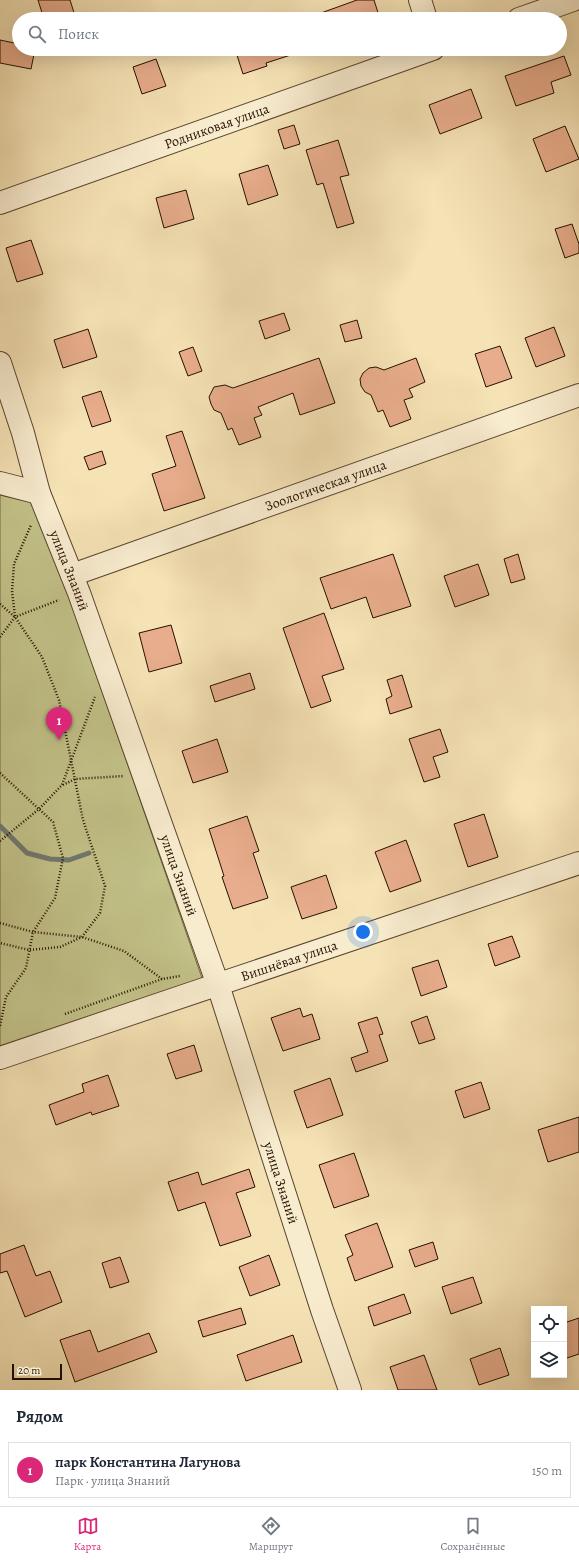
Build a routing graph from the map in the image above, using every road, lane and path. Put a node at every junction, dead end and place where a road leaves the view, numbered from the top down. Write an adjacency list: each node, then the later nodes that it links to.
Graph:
1 (420, 0): 3 (street)
2 (573, 0): 4 (street)
3 (424, 12)
4 (538, 12)
5 (413, 56): 6 (street, Родниковая улица)
6 (0, 203)
7 (0, 363): 10 (street, улица Знаний)
8 (579, 395): 12 (street, Зоологическая улица)
9 (0, 483): 10 (street)
10 (38, 492): 12 (street, улица Знаний)
11 (31, 524): 15 (path)
12 (72, 575): 33 (street, улица Знаний)
13 (59, 600): 15 (path)
14 (0, 604): 15 (path)
15 (15, 617): 16 (path); 18 (path)
16 (0, 637)
17 (95, 698): 18 (path)
18 (71, 759): 21 (path); 22 (path)
19 (0, 773): 23 (path)
20 (125, 776): 21 (path)
21 (75, 779): 22 (path); 28 (path)
22 (62, 785): 23 (path)
23 (40, 809): 24 (path); 27 (path)
24 (0, 841)
25 (579, 863): 33 (street, Вишнёвая улица)
26 (0, 923): 27 (path)
27 (33, 932): 28 (path); 30 (path)
28 (82, 937): 30 (path); 32 (path)
29 (0, 943): 30 (path)
30 (29, 950): 35 (path)
31 (185, 975): 32 (path)
32 (162, 979): 34 (path)
33 (218, 985): 36 (street, Вишнёвая улица); 37 (street, улица Знаний)
34 (59, 1016)
35 (0, 1026)
36 (0, 1058)
37 (350, 1390)

